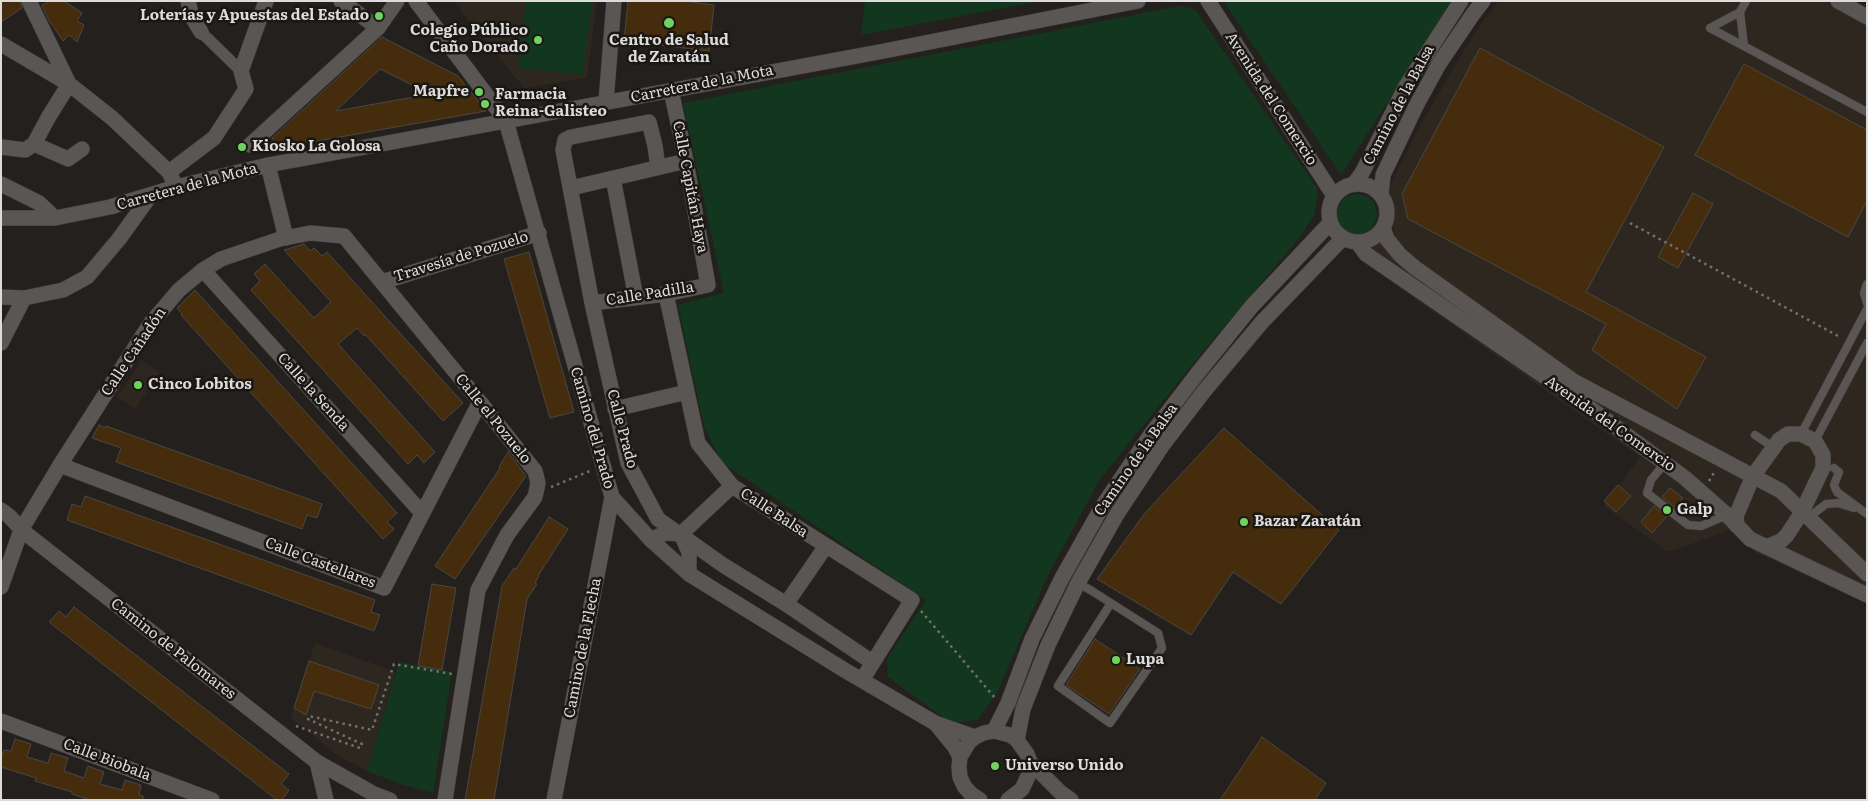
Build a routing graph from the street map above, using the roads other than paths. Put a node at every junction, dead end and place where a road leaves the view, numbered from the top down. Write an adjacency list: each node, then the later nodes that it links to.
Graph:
1 (29, 1): 21 (street)
2 (188, 1): 17 (street)
3 (266, 1): 20 (street)
4 (341, 1): 16 (street)
5 (397, 1): 16 (street)
6 (416, 1): 25 (street)
7 (614, 1): 23 (street)
8 (1138, 1): 22 (street, Carretera de la Mota)
9 (1208, 1): 41 (street, Avenida del Comercio)
10 (1461, 1): 36 (street, Camino de la Balsa)
11 (1483, 1): 39 (street, Camino de la Balsa)
12 (1746, 1): 14 (lane)
13 (1838, 1): 15 (street)
14 (1740, 12): 19 (lane); 19 (lane)
15 (1867, 17)
16 (378, 28): 27 (street)
17 (201, 32): 20 (street)
18 (1, 44): 21 (street)
19 (1744, 46): 24 (lane)
20 (241, 71): 33 (street)
21 (69, 84): 26 (street); 33 (street)
22 (671, 90): 23 (street, Carretera de la Mota); 30 (street, Calle Capitán Haya)
23 (606, 102): 25 (street, Carretera de la Mota)
24 (1867, 112)
25 (506, 120): 31 (street, Carretera de la Mota); 46 (street, Camino del Prado)
26 (34, 144): 28 (street); 29 (street)
27 (250, 145)
28 (1, 148)
29 (82, 149)
30 (686, 160): 32 (street); 52 (street, Calle Capitán Haya)
31 (268, 166): 37 (street, Carretera de la Mota); 47 (street)
32 (658, 167): 34 (street); 38 (street, Calle Prado)
33 (169, 172): 37 (street)
34 (613, 178): 38 (street); 56 (street)
35 (1, 184): 43 (street)
36 (1354, 184): 39 (street); 41 (street)
37 (176, 187): 40 (street, Carretera de la Mota)
38 (571, 188): 57 (street, Calle Prado)
39 (1381, 195): 45 (street)
40 (150, 196): 43 (street, Carretera de la Mota); 55 (street)
41 (1334, 196): 44 (street)
42 (1, 218): 43 (street, Carretera de la Mota)
43 (55, 218)
44 (1330, 223): 48 (street); 97 (street, Camino de la Balsa)
45 (1383, 228): 48 (street); 73 (street, Avenida del Comercio)
46 (539, 233): 50 (street, Travesía de Pozuelo); 75 (street, Camino del Prado)
47 (286, 238): 49 (street, Calle Cañadón); 50 (street, Calle el Pozuelo)
48 (1350, 240): 69 (street, Avenida del Comercio); 88 (street, Camino de la Balsa)
49 (203, 270): 70 (street, Calle Cañadón); 78 (street, Calle la Senda)
50 (382, 282): 63 (street, Calle el Pozuelo)
51 (1867, 284): 58 (lane)
52 (708, 285): 53 (street, Calle Padilla)
53 (666, 294): 56 (street, Calle Padilla); 62 (street, Calle Balsa)
54 (1, 297): 55 (street)
55 (24, 298): 60 (street)
56 (636, 298): 57 (street, Calle Padilla)
57 (592, 303): 64 (street, Calle Prado)
58 (1867, 303)
59 (1867, 309): 65 (lane)
60 (1, 343)
61 (1867, 343): 67 (lane)
62 (687, 392): 64 (street); 74 (street, Calle Balsa)
63 (480, 402): 78 (street, Calle Castellares); 107 (street, Calle el Pozuelo)
64 (615, 409): 82 (street, Calle Prado)
65 (1801, 434): 67 (street); 68 (street)
66 (1755, 435): 68 (lane)
67 (1816, 441): 71 (street)
68 (1772, 447): 73 (street)
69 (1665, 463): 80 (street, Avenida del Comercio); 80 (lane)
70 (60, 465): 78 (street, Calle Castellares); 81 (street, Calle Cañadón)
71 (1828, 468): 72 (lane); 77 (lane); 79 (street)
72 (1844, 468)
73 (1754, 476): 79 (street, Avenida del Comercio); 80 (street)
74 (732, 486): 82 (street); 84 (street, Calle Balsa)
75 (612, 497): 83 (street, Camino del Prado); 108 (street, Camino de la Flecha)
76 (1, 510): 81 (street, Camino de Palomares)
77 (1864, 512): 79 (lane)
78 (422, 513)
79 (1805, 515): 85 (street); 87 (street, Avenida del Comercio)
80 (1732, 520): 85 (street, Avenida del Comercio)
81 (21, 530): 89 (street, Calle Cañadón); 101 (street, Camino de Palomares)
82 (681, 534): 83 (street); 86 (street); 92 (street, Calle Prado)
83 (651, 540): 86 (street, Camino del Prado)
84 (826, 546): 92 (street); 93 (street, Calle Balsa)
85 (1766, 547): 90 (street, Avenida del Comercio)
86 (689, 574): 94 (street, Camino del Prado)
87 (1867, 574)
88 (1078, 583): 91 (lane); 99 (street, Camino de la Balsa)
89 (1, 586)
90 (1867, 595)
91 (1111, 603): 91 (lane)
92 (786, 604): 93 (street, Calle Prado)
93 (872, 662): 94 (street)
94 (862, 680): 96 (street, Camino del Prado)
95 (1, 721): 104 (street, Calle Biobala)
96 (935, 723): 98 (street, Camino del Prado); 100 (street, Camino del Prado)
97 (994, 732): 98 (street); 99 (street)
98 (975, 737): 100 (street)
99 (1017, 740): 102 (street)
100 (960, 756): 109 (street)
101 (317, 762): 105 (street); 106 (street, Camino de Palomares)
102 (1030, 762): 103 (street); 110 (street)
103 (1017, 798)
104 (212, 800)
105 (326, 800)
106 (390, 800)
107 (445, 800)
108 (554, 800)
109 (980, 800)
110 (1071, 800)

